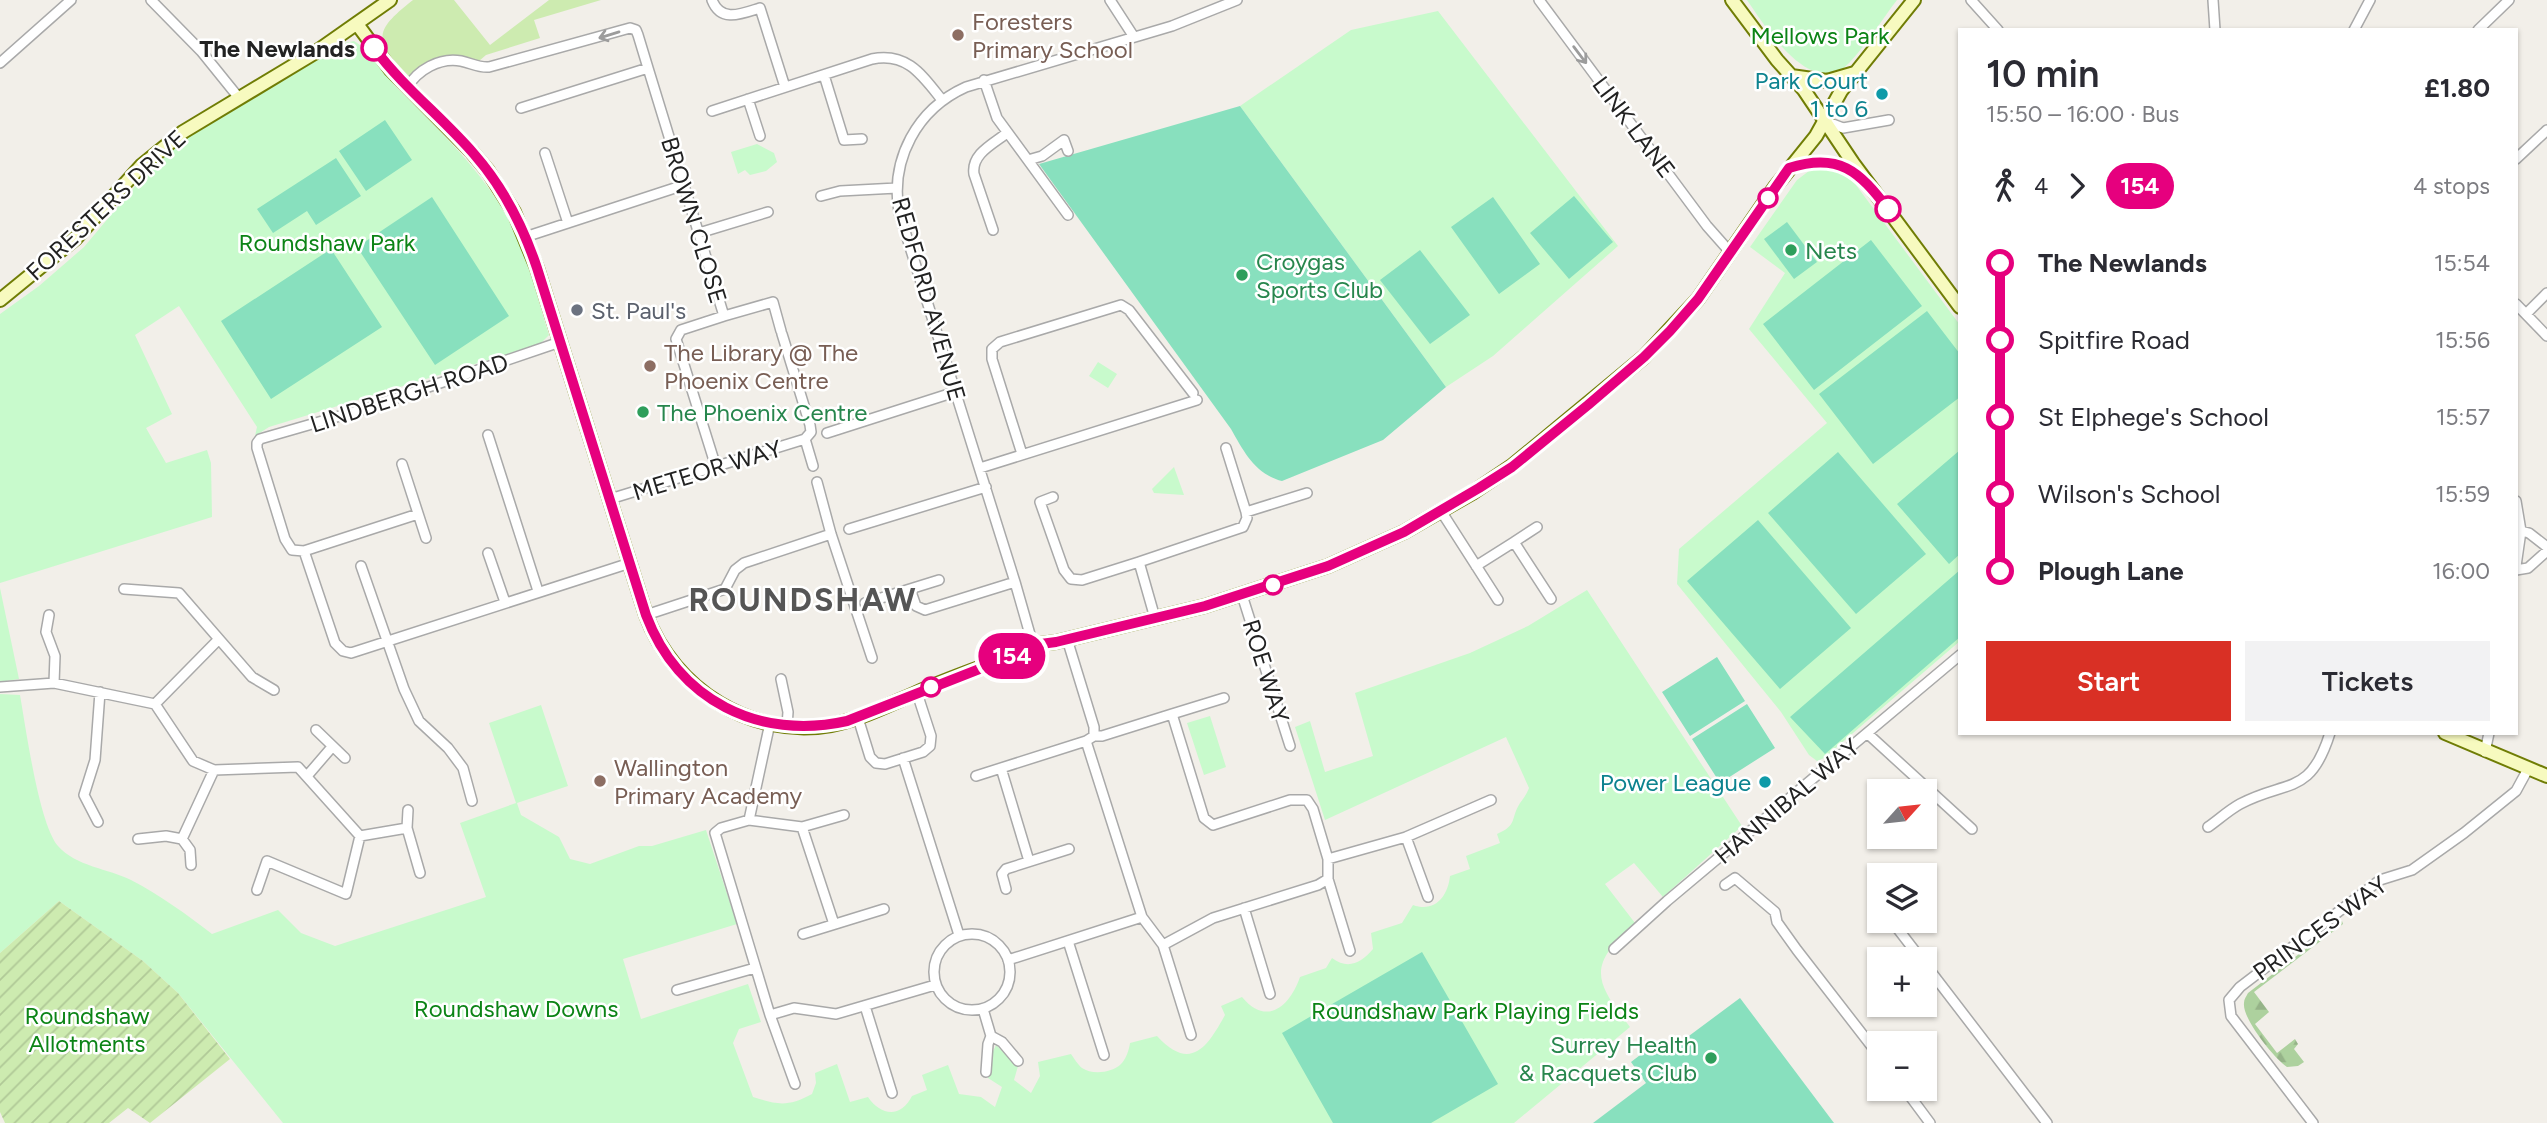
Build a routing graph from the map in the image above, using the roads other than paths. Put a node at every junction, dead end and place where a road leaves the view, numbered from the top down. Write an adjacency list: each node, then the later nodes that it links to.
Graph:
1 (71, 0): 20 (street)
2 (151, 0): 28 (street)
3 (390, 0): 14 (main road, FORESTERS DRIVE)
4 (712, 0): 26 (street)
5 (1110, 0): 19 (street)
6 (1237, 0): 19 (street, REDFORD AVENUE)
7 (1539, 0): 54 (street, LINK LANE, one-way to 54)
8 (1732, 0): 24 (main road)
9 (1914, 0): 22 (main road)
10 (1971, 0): 15 (street)
11 (2213, 0): 16 (street)
12 (2370, 0): 17 (street)
13 (2509, 0): 18 (street)
14 (357, 24): 27 (main road); 28 (main road, FORESTERS DRIVE)
15 (1996, 28)
16 (2215, 28)
17 (2355, 28)
18 (2480, 28)
19 (1134, 37): 25 (street, REDFORD AVENUE)
20 (0, 62)
21 (648, 68): 27 (street, BROWN CLOSE, one-way to 27); 31 (street); 44 (street, BROWN CLOSE)
22 (1858, 72): 24 (main road); 34 (main road)
23 (824, 75): 26 (street); 30 (street); 38 (street)
24 (1791, 76): 34 (main road)
25 (984, 80): 30 (street, REDFORD AVENUE); 36 (street)
26 (785, 87): 29 (street)
27 (407, 88): 53 (main road)
28 (239, 98): 56 (main road, FORESTERS DRIVE)
29 (748, 99): 32 (street); 37 (street)
30 (942, 100): 45 (street, REDFORD AVENUE)
31 (521, 108)
32 (712, 111)
33 (1889, 120): 34 (street)
34 (1825, 121): 43 (main road); 46 (main road)
35 (2547, 130): 41 (street)
36 (1007, 133): 42 (street); 51 (street)
37 (760, 136)
38 (862, 139)
39 (1068, 151): 42 (street)
40 (545, 153): 50 (street)
41 (2518, 157)
42 (1028, 160): 49 (street)
43 (1789, 168): 46 (street); 54 (main road)
44 (684, 185): 50 (street); 52 (street, BROWN CLOSE)
45 (897, 188): 47 (street); 63 (street, REDFORD AVENUE)
46 (1872, 188): 57 (main road)
47 (821, 196)
48 (768, 212): 52 (street)
49 (1068, 215)
50 (568, 223): 53 (street)
51 (993, 230)
52 (699, 233): 60 (street, BROWN CLOSE)
53 (525, 237): 62 (main road)
54 (1730, 252): 78 (main road)
55 (2547, 293): 59 (street)
56 (0, 300)
57 (1958, 304)
58 (2518, 306): 59 (street)
59 (2526, 314): 61 (street)
60 (724, 316): 66 (street, METEOR WAY); 70 (street, BROWN CLOSE)
61 (2547, 336)
62 (561, 342): 77 (main road); 89 (street, LINDBERGH ROAD)
63 (955, 391): 64 (street); 72 (street, REDFORD AVENUE)
64 (827, 433)
65 (488, 435): 101 (street)
66 (805, 439): 70 (street, METEOR WAY); 71 (street, METEOR WAY)
67 (1226, 448): 79 (street)
68 (1022, 454): 68 (street); 72 (street)
69 (402, 464): 81 (street)
70 (716, 467): 77 (street, METEOR WAY)
71 (813, 467)
72 (980, 468): 74 (street, REDFORD AVENUE)
73 (817, 482): 85 (street)
74 (986, 487): 83 (street); 98 (street, REDFORD AVENUE)
75 (1307, 493): 79 (street)
76 (1053, 497): 92 (street)
77 (610, 499): 93 (main road)
78 (1441, 511): 95 (street); 102 (main road)
79 (1246, 512): 92 (street)
80 (2518, 513): 84 (street)
81 (418, 514): 86 (street); 89 (street)
82 (1537, 527): 87 (street)
83 (849, 529)
84 (2521, 531): 88 (street); 91 (street)
85 (831, 534): 108 (street); 115 (street)
86 (426, 538)
87 (1514, 542): 95 (street); 103 (street)
88 (2547, 549): 96 (street)
89 (304, 551): 112 (street)
90 (488, 553): 105 (street)
91 (2518, 553)
92 (1139, 562): 109 (street)
93 (630, 563): 101 (street); 108 (main road)
94 (361, 566): 112 (street)
95 (1476, 566): 104 (street)
96 (2518, 568)
97 (939, 580): 100 (street)
98 (1016, 582): 100 (street); 113 (street, REDFORD AVENUE)
99 (124, 589): 110 (street)
100 (910, 589): 106 (street)
101 (538, 591): 105 (street)
102 (1242, 595): 109 (main road); 134 (street, ROE WAY)
103 (1551, 599)
104 (1498, 600)
105 (505, 602): 112 (street)
106 (864, 603)
107 (49, 615): 117 (street)
108 (646, 615): 126 (main road)
109 (1155, 618): 111 (main road)
110 (219, 639): 119 (street); 123 (street)
111 (1067, 639): 113 (main road); 133 (street)
112 (387, 642): 146 (street)
113 (1033, 645): 121 (main road)
114 (1958, 657): 129 (street, HANNIBAL WAY)
115 (872, 658)
116 (781, 679): 127 (street)
117 (54, 683): 118 (street); 120 (street)
118 (0, 687)
119 (274, 690)
120 (100, 692): 123 (street); 150 (street)
121 (917, 693): 125 (main road); 138 (street)
122 (1224, 698): 124 (street)
123 (155, 704): 141 (street)
124 (1172, 714): 133 (street); 160 (street)
125 (858, 718): 127 (main road); 138 (street)
126 (770, 723): 127 (main road); 149 (street)
127 (787, 726)
128 (316, 730): 135 (street)
129 (1868, 734): 154 (street); 179 (street, HANNIBAL WAY)
130 (2329, 735): 152 (street)
131 (2449, 735): 136 (main road)
132 (2489, 735): 136 (street)
133 (1090, 739): 139 (street); 171 (street)
134 (1290, 746)
135 (332, 747): 137 (street); 142 (street)
136 (2485, 751): 140 (main road)
137 (345, 758)
138 (903, 758): 175 (street)
139 (1001, 768): 143 (street); 161 (street)
140 (2528, 769): 144 (main road); 201 (street, PRINCES WAY)
141 (214, 770): 142 (street); 158 (street)
142 (307, 776): 155 (street)
143 (976, 776)
144 (2547, 776)
145 (1491, 800): 156 (street)
146 (472, 801)
147 (408, 810): 153 (street)
148 (844, 815): 151 (street)
149 (749, 820): 151 (street); 182 (street)
150 (98, 821)
151 (802, 827): 172 (street)
152 (2208, 827)
153 (407, 828): 155 (street); 163 (street)
154 (1972, 829)
155 (360, 836): 167 (street)
156 (1406, 837): 160 (street); 168 (street)
157 (138, 839): 158 (street)
158 (182, 839): 162 (street)
159 (1069, 849): 161 (street)
160 (1328, 859): 164 (street)
161 (1029, 861): 166 (street)
162 (191, 866)
163 (420, 873)
164 (1328, 878): 169 (street); 180 (street)
165 (1725, 885): 192 (street)
166 (1006, 889)
167 (257, 890)
168 (1427, 897)
169 (1244, 908): 177 (street); 186 (street)
170 (884, 909): 172 (street)
171 (1142, 917): 176 (street); 177 (street)
172 (834, 924): 174 (street)
173 (1901, 933): 178 (street)
174 (803, 934)
175 (959, 935): 181 (street); 184 (street)
176 (1068, 941): 181 (street); 193 (street)
177 (1163, 945): 190 (street)
178 (1912, 947)
179 (1614, 949)
180 (1350, 951)
181 (1009, 960): 188 (street)
182 (754, 968): 185 (street); 189 (street)
183 (1937, 980): 200 (street)
184 (935, 985): 187 (street); 188 (street)
185 (677, 990)
186 (1270, 993)
187 (865, 1006): 189 (street); 197 (street)
188 (984, 1009): 191 (street)
189 (770, 1015): 196 (street)
190 (1191, 1035)
191 (991, 1036): 194 (street); 195 (street)
192 (1867, 1040)
193 (1104, 1055)
194 (1018, 1061)
195 (986, 1072)
196 (794, 1084)
197 (892, 1093)
198 (1914, 1101): 199 (street)
199 (1930, 1123)
200 (2046, 1123)
201 (2313, 1123)

